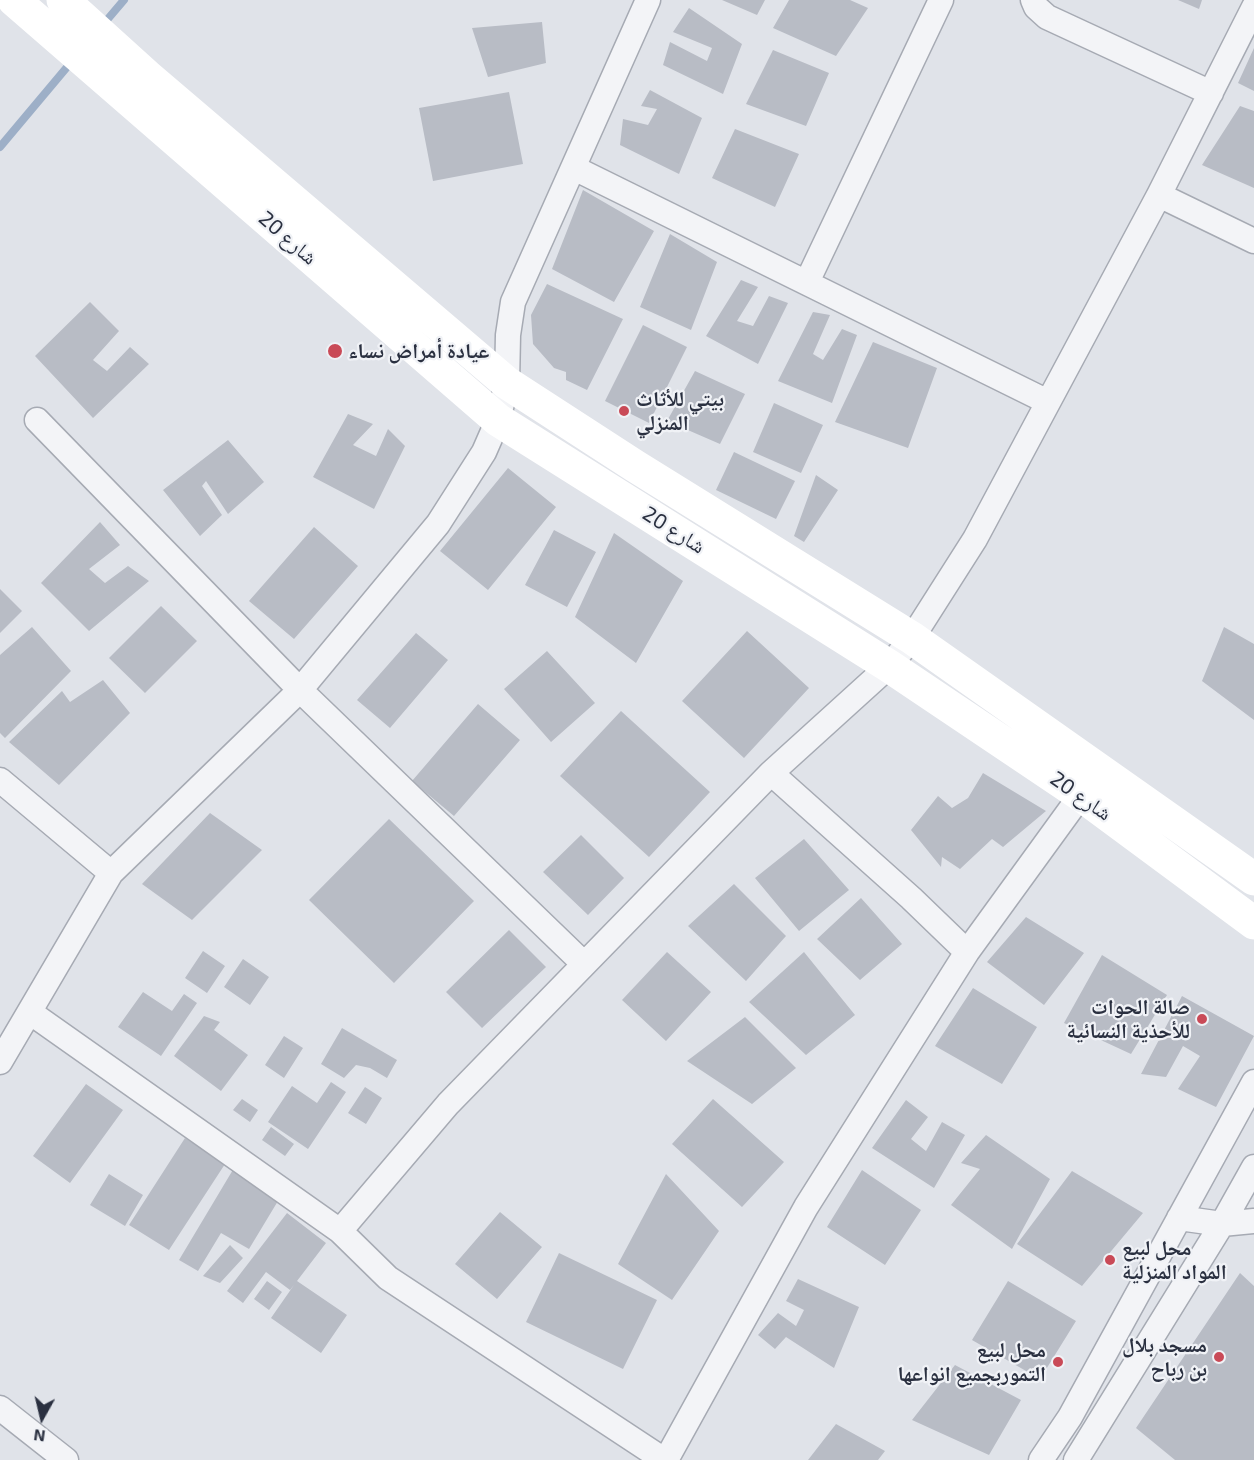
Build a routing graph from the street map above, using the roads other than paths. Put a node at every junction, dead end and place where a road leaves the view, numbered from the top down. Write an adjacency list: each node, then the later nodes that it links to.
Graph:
1 (63, 0): 7 (street)
2 (648, 0): 9 (street)
3 (941, 0): 12 (street)
4 (1033, 0): 8 (street)
5 (21, 5): 7 (street)
6 (1254, 7): 8 (street)
7 (136, 86): 13 (street, شارع 20); 16 (street, شارع 20)
8 (1210, 93): 10 (street)
9 (574, 168): 12 (street); 13 (street)
10 (1160, 195): 11 (street); 14 (street)
11 (1254, 241)
12 (807, 282): 14 (street)
13 (507, 382): 16 (street); 17 (street, شارع 20)
14 (1048, 402): 17 (street)
15 (37, 420): 19 (street)
16 (498, 420): 18 (street, شارع 20); 19 (street)
17 (912, 638): 18 (street); 24 (street, شارع 20)
18 (889, 666): 20 (street); 22 (street, شارع 20)
19 (300, 690): 23 (street); 27 (street)
20 (771, 773): 26 (street); 27 (street)
21 (0, 780): 23 (street)
22 (1081, 795): 25 (street, شارع 20); 26 (street)
23 (111, 873): 28 (street)
24 (1254, 879)
25 (1254, 923)
26 (967, 952): 38 (street)
27 (584, 964): 35 (street)
28 (31, 1013): 29 (street); 35 (street)
29 (0, 1062)
30 (1254, 1082): 32 (street)
31 (1254, 1167): 34 (street)
32 (1179, 1218): 34 (street); 39 (street)
33 (1254, 1221): 34 (street)
34 (1222, 1224): 40 (street)
35 (340, 1231): 38 (street)
36 (0, 1408): 37 (street)
37 (66, 1460)
38 (665, 1460)
39 (1041, 1460)
40 (1076, 1460)

